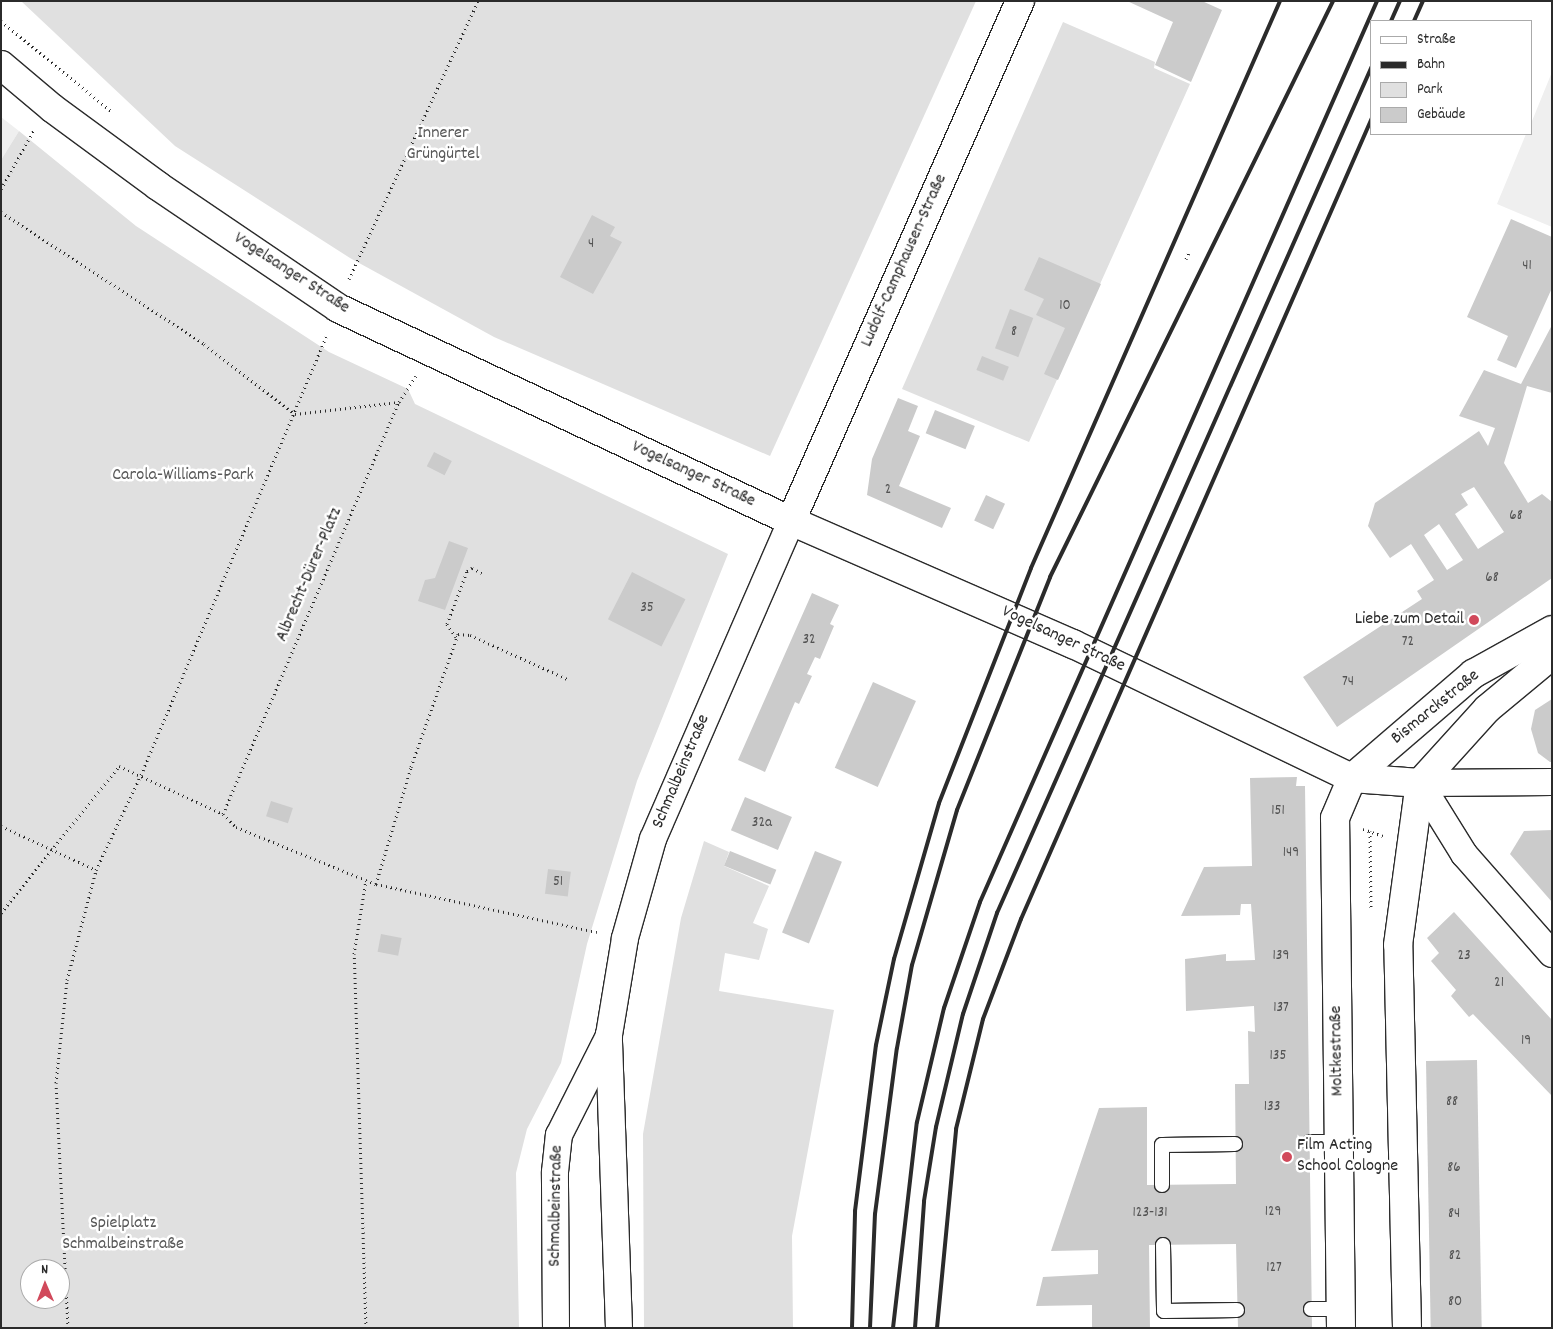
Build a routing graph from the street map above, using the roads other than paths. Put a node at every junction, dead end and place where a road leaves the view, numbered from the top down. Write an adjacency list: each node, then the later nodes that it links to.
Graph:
1 (1020, 1): 3 (main road, Ludolf-Camphausen-Straße)
2 (5, 75): 3 (main road, Vogelsanger Straße)
3 (791, 521): 6 (main road, Vogelsanger Straße); 10 (street, Schmalbeinstraße)
4 (1552, 630): 6 (main road, Bismarckstraße)
5 (1552, 655): 8 (main road, Bismarckstraße)
6 (1352, 778): 8 (main road, Vogelsanger Straße); 12 (main road, Moltkestraße)
7 (1552, 782): 8 (street)
8 (1420, 783): 9 (street); 21 (main road)
9 (1552, 954)
10 (609, 1035): 19 (street, Schmalbeinstraße); 20 (street, Schmalbeinstraße)
11 (1310, 1142): 12 (lane)
12 (1339, 1142): 18 (main road, Moltkestraße)
13 (1235, 1144): 14 (lane)
14 (1162, 1184)
15 (1163, 1245): 17 (lane)
16 (1311, 1309): 18 (lane)
17 (1237, 1310)
18 (1341, 1318)
19 (556, 1328)
20 (619, 1328)
21 (1407, 1328)

